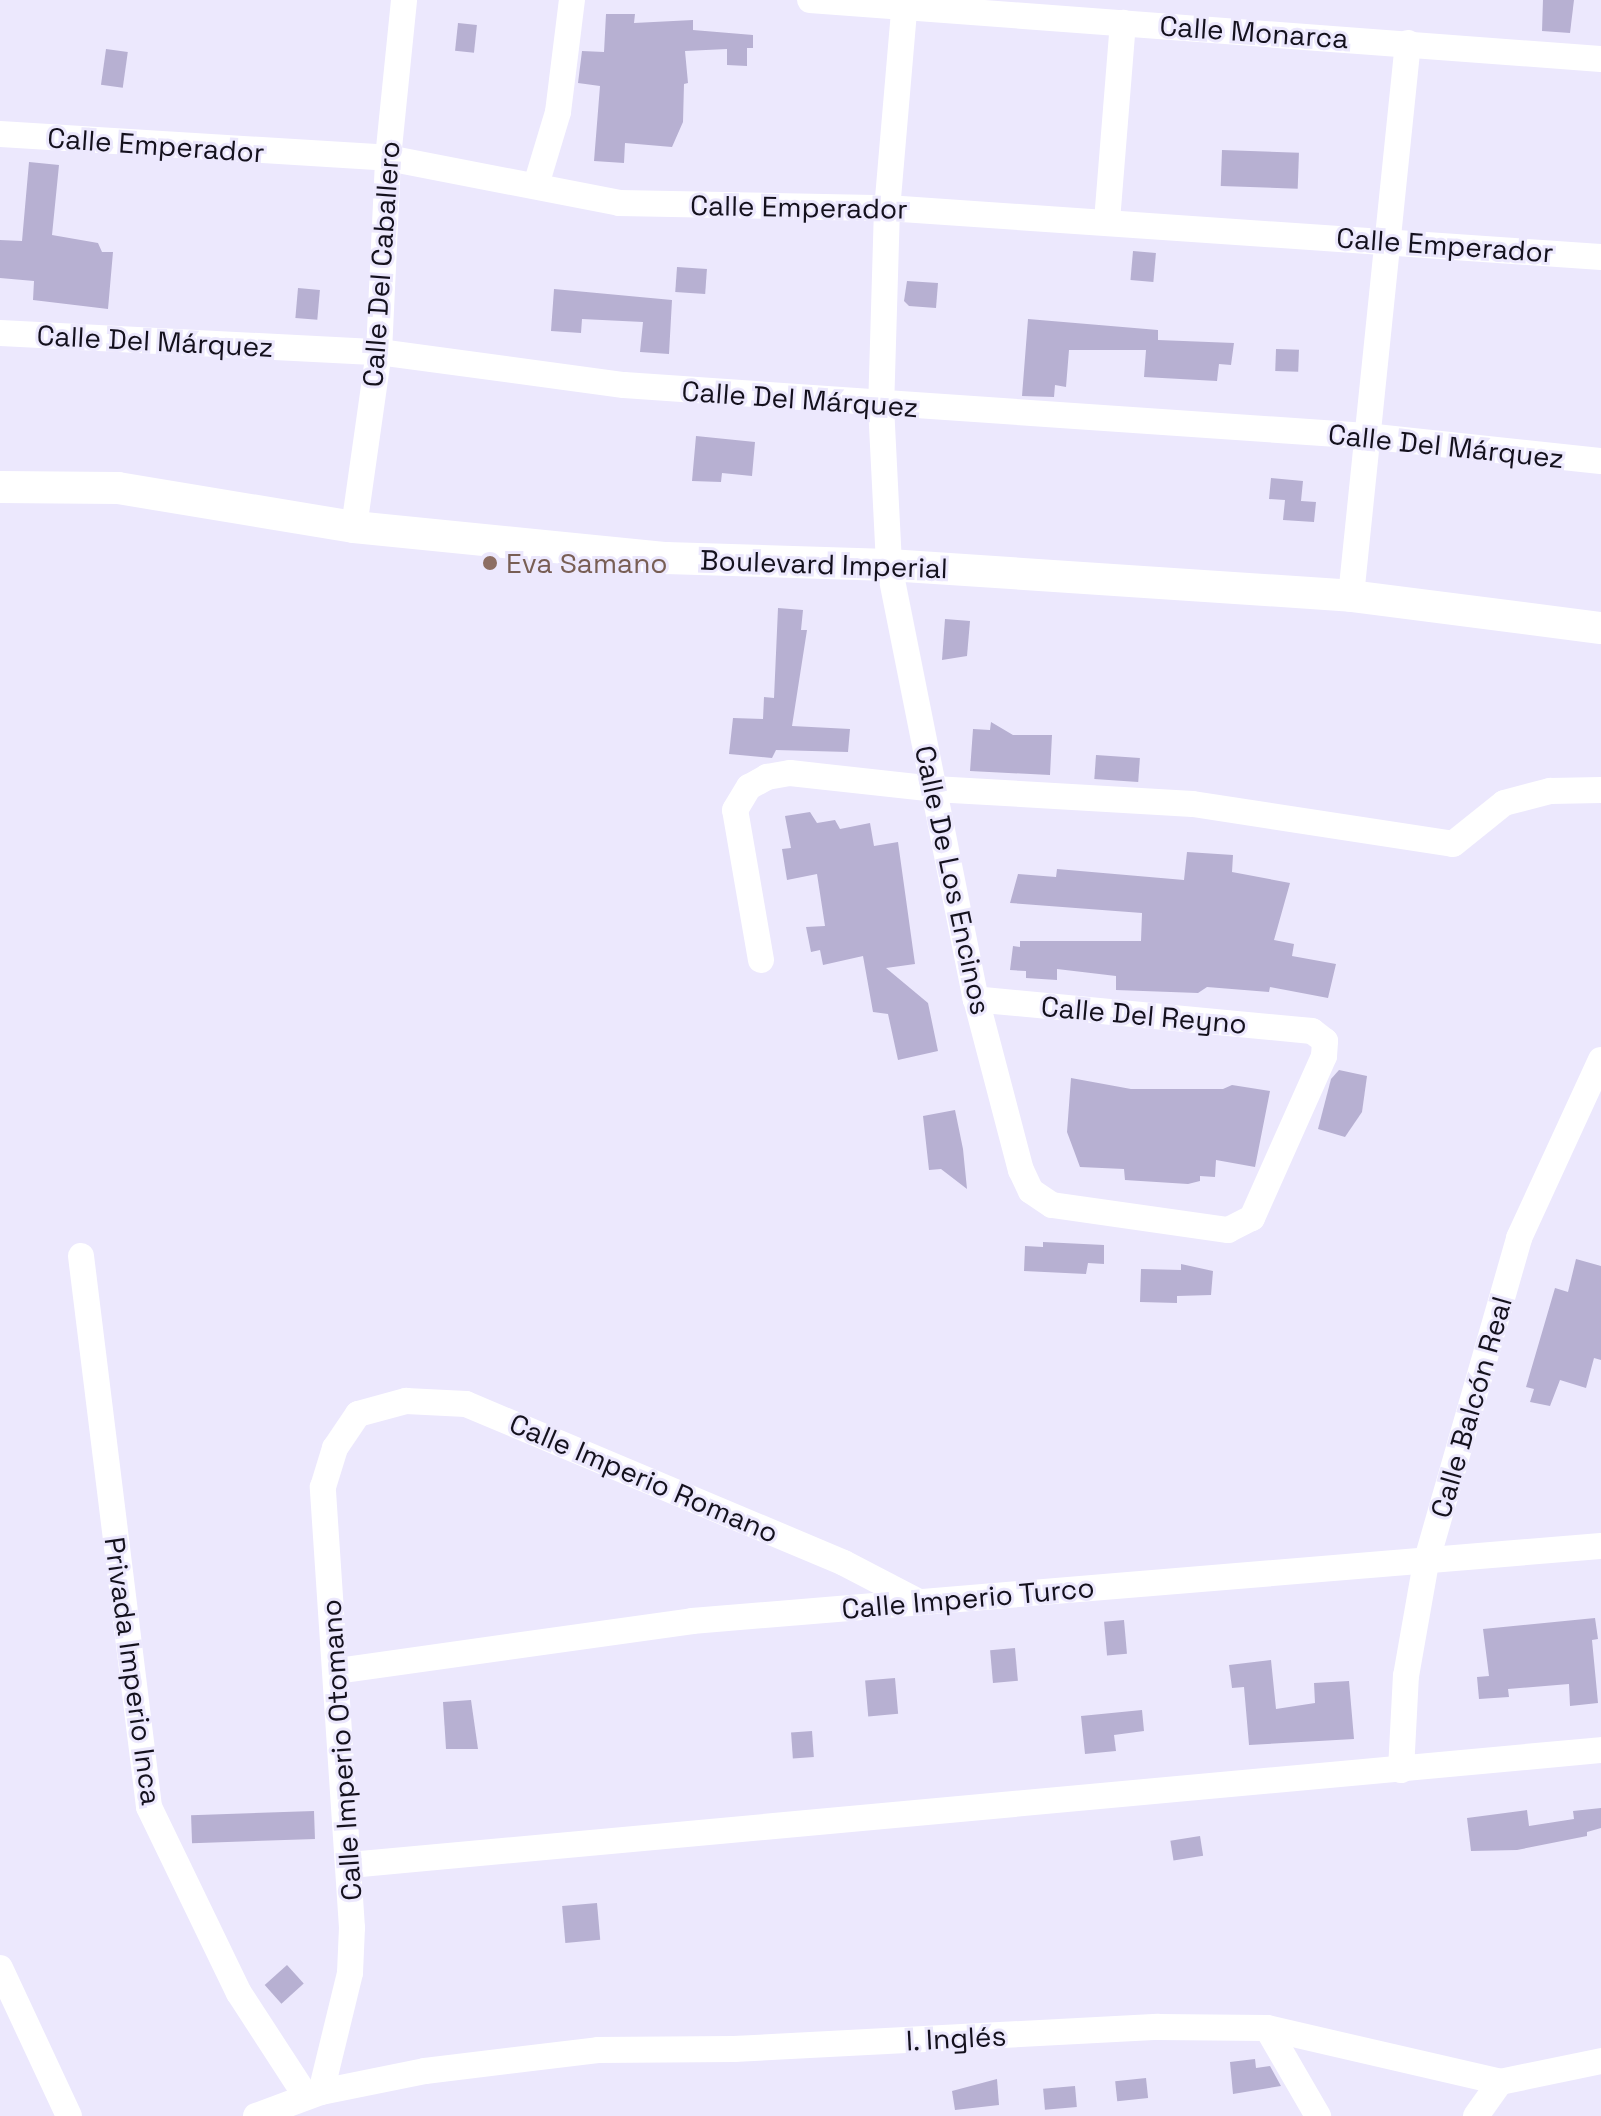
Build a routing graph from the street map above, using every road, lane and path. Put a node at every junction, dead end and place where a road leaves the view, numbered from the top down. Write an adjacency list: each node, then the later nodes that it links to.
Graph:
1 (404, 0): 9 (street, Calle Del Caballero)
2 (572, 0): 10 (street)
3 (810, 0): 4 (street, Calle Monarca)
4 (905, 4): 5 (street, Calle Monarca); 11 (street)
5 (1123, 23): 6 (street, Calle Monarca); 12 (street)
6 (1408, 43): 7 (street, Calle Monarca); 13 (street)
7 (1601, 59)
8 (0, 134): 9 (street, Calle Emperador)
9 (388, 158): 10 (street, Calle Emperador); 16 (street, Calle Del Caballero)
10 (536, 185): 11 (street, Calle Emperador)
11 (887, 208): 12 (street, Calle Emperador); 17 (street)
12 (1107, 221): 13 (street, Calle Emperador)
13 (1387, 240): 14 (street, Calle Emperador); 18 (street)
14 (1601, 257)
15 (0, 333): 16 (street, Calle Del Márquez)
16 (379, 352): 17 (street, Calle Del Márquez); 21 (street, Calle Del Caballero)
17 (881, 406): 18 (street, Calle Del Márquez); 22 (street)
18 (1366, 436): 19 (street, Calle Del Márquez); 23 (street)
19 (1601, 461)
20 (0, 487): 21 (street, Boulevard Imperial)
21 (354, 527): 22 (street, Boulevard Imperial)
22 (889, 565): 23 (street, Boulevard Imperial); 25 (street, Calle De Los Encinos)
23 (1351, 596): 24 (street, Boulevard Imperial)
24 (1601, 628)
25 (934, 789): 26 (street); 27 (street); 28 (street, Calle De Los Encinos)
26 (1601, 790)
27 (761, 960)
28 (976, 999): 30 (street, Calle De Los Encinos); 30 (street, Calle Del Reyno)
29 (1601, 1060): 34 (street, Calle Balcón Real)
30 (1031, 1191)
31 (81, 1256): 44 (street, Privada Imperio Inca)
32 (358, 1414): 35 (street, Calle Imperio Romano); 36 (street, Calle Imperio Otomano)
33 (1601, 1546): 34 (street, Calle Imperio Turco)
34 (1426, 1563): 35 (street, Calle Imperio Turco); 38 (street, Calle Balcón Real)
35 (919, 1602): 36 (street, Calle Imperio Turco)
36 (337, 1671): 39 (street, Calle Imperio Otomano)
37 (1601, 1750): 38 (street)
38 (1401, 1770): 39 (street)
39 (350, 1865): 44 (street, Calle Imperio Otomano)
40 (0, 1968): 45 (street)
41 (1267, 2028): 43 (street, I. Inglés); 44 (street, I. Inglés); 47 (street)
42 (1601, 2061): 43 (street, I. Inglés)
43 (1500, 2082): 48 (street)
44 (313, 2094): 46 (street)
45 (69, 2116)
46 (256, 2116)
47 (1318, 2116)
48 (1476, 2116)

